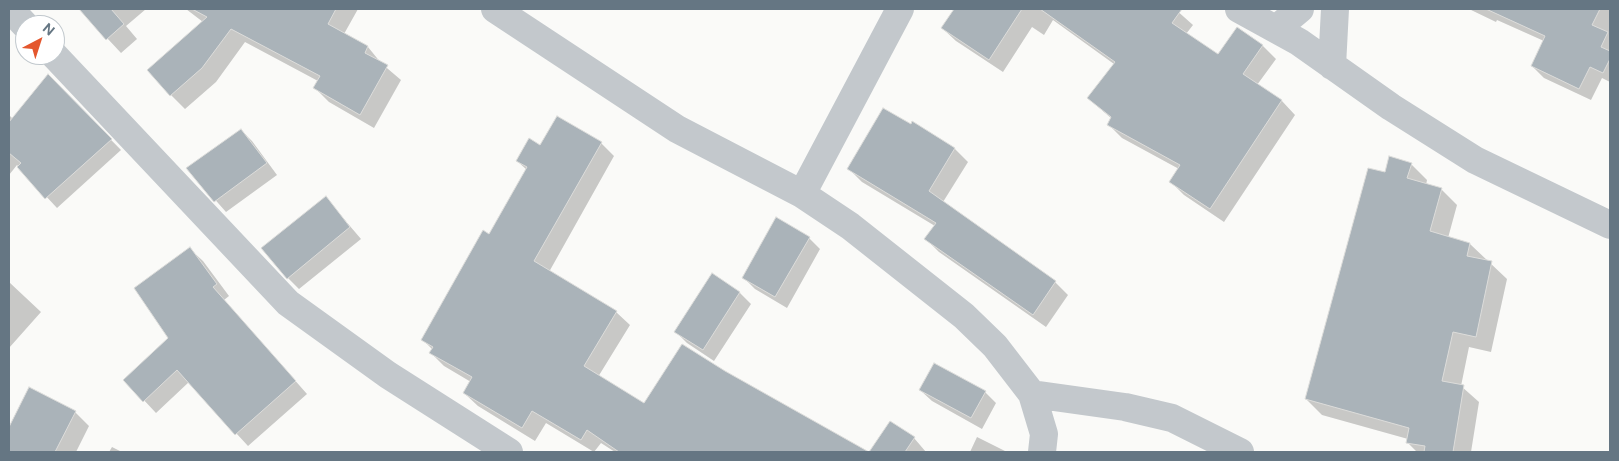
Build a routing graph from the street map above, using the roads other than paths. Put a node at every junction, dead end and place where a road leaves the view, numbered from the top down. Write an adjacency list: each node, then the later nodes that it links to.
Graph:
1 (495, 9): 9 (street)
2 (900, 9): 9 (street)
3 (1239, 9): 6 (street)
4 (1300, 9): 6 (street)
5 (1335, 9): 8 (street)
6 (1276, 29): 8 (street)
7 (63, 65): 12 (street)
8 (1332, 66): 10 (street)
9 (802, 194): 11 (street)
10 (1609, 221)
11 (1032, 394): 13 (street); 14 (street)
12 (508, 452)
13 (1042, 452)
14 (1240, 452)

